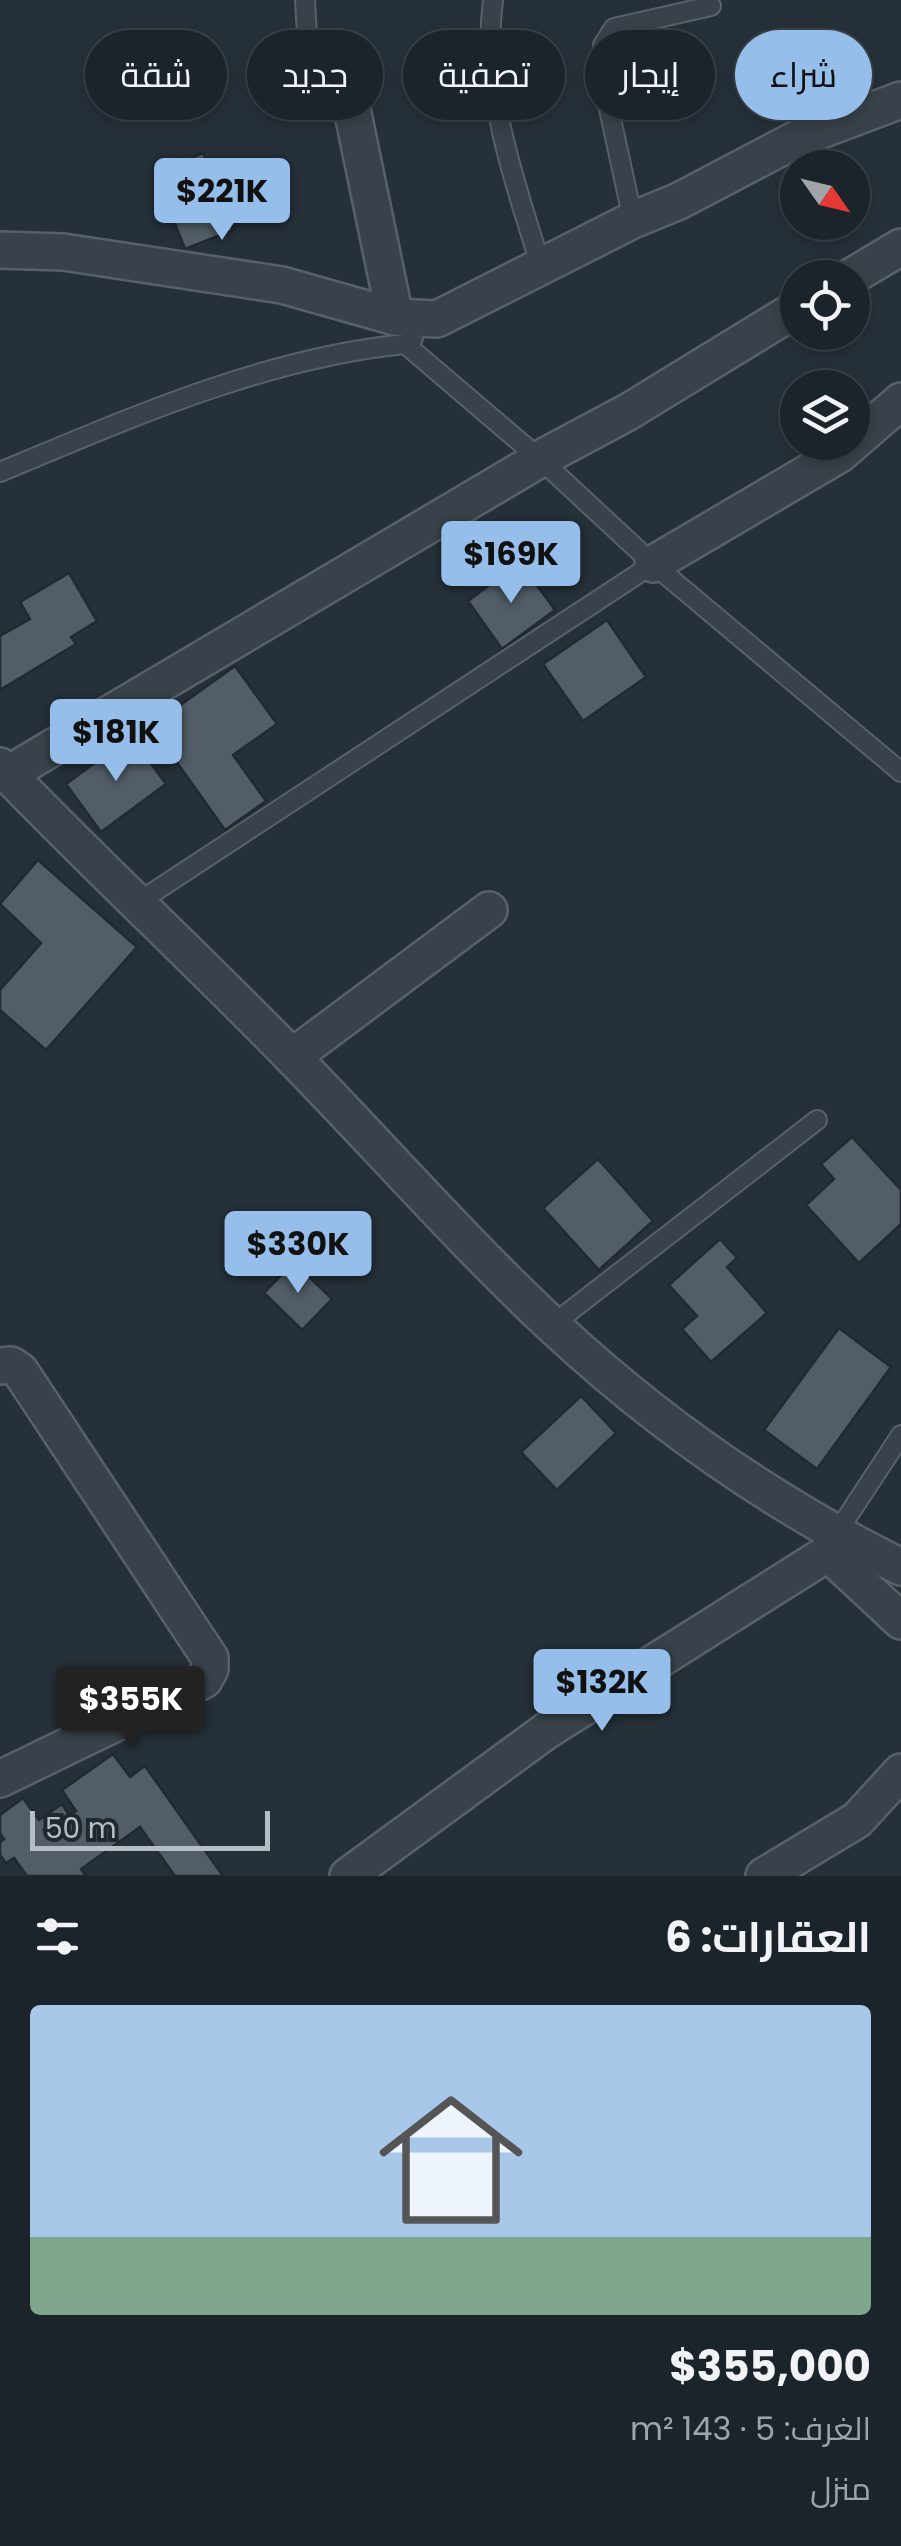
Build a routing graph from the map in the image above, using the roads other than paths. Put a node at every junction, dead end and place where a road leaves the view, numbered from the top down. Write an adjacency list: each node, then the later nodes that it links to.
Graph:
1 (304, 0): 5 (lane)
2 (493, 0): 12 (lane)
3 (712, 6): 4 (lane)
4 (664, 8): 8 (lane)
5 (306, 30)
6 (901, 100): 8 (street)
7 (354, 120): 14 (street)
8 (633, 220): 12 (street)
9 (901, 247): 11 (street)
10 (0, 250): 14 (street)
11 (870, 265)
12 (541, 267): 14 (street)
13 (780, 319): 16 (street)
14 (400, 330): 16 (lane); 17 (lane)
15 (901, 400): 18 (street)
16 (540, 459): 18 (lane); 19 (street)
17 (0, 472)
18 (653, 564): 20 (lane); 21 (lane)
19 (4, 770): 21 (street)
20 (901, 772)
21 (136, 903): 23 (street)
22 (489, 910): 23 (street)
23 (292, 1057): 25 (street)
24 (817, 1120): 25 (lane)
25 (552, 1325): 28 (street)
26 (0, 1366): 32 (street)
27 (901, 1435): 28 (lane)
28 (832, 1544): 29 (street); 30 (street); 33 (street)
29 (901, 1567)
30 (901, 1621)
31 (901, 1772): 34 (street)
32 (0, 1779)
33 (348, 1876)
34 (764, 1876)

